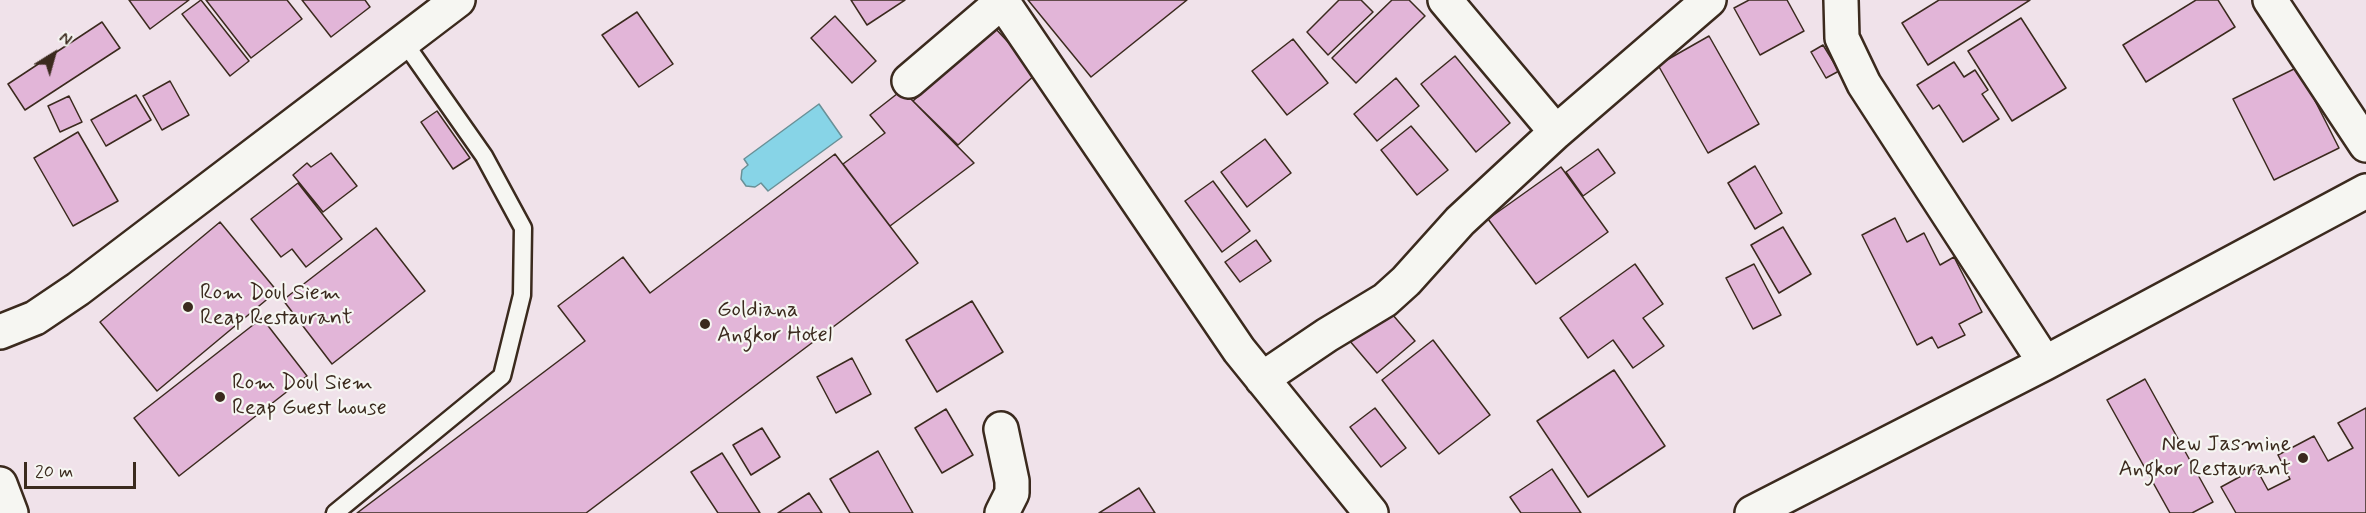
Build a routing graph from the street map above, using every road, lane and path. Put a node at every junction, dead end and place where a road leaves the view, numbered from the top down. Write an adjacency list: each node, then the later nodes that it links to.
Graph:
1 (458, 0): 7 (street)
2 (1445, 0): 9 (street)
3 (1709, 0): 9 (street)
4 (1841, 0): 13 (street)
5 (2270, 0): 10 (street)
6 (1003, 1): 8 (street); 14 (street)
7 (405, 42): 12 (street); 18 (lane)
8 (909, 81)
9 (1556, 132): 14 (street)
10 (2366, 145)
11 (2366, 191): 13 (street)
12 (0, 332)
13 (2045, 363): 21 (street)
14 (1262, 379): 20 (street)
15 (1001, 429): 19 (street)
16 (0, 484): 17 (street)
17 (11, 513)
18 (334, 513)
19 (1002, 513)
20 (1371, 513)
21 (1752, 513)

